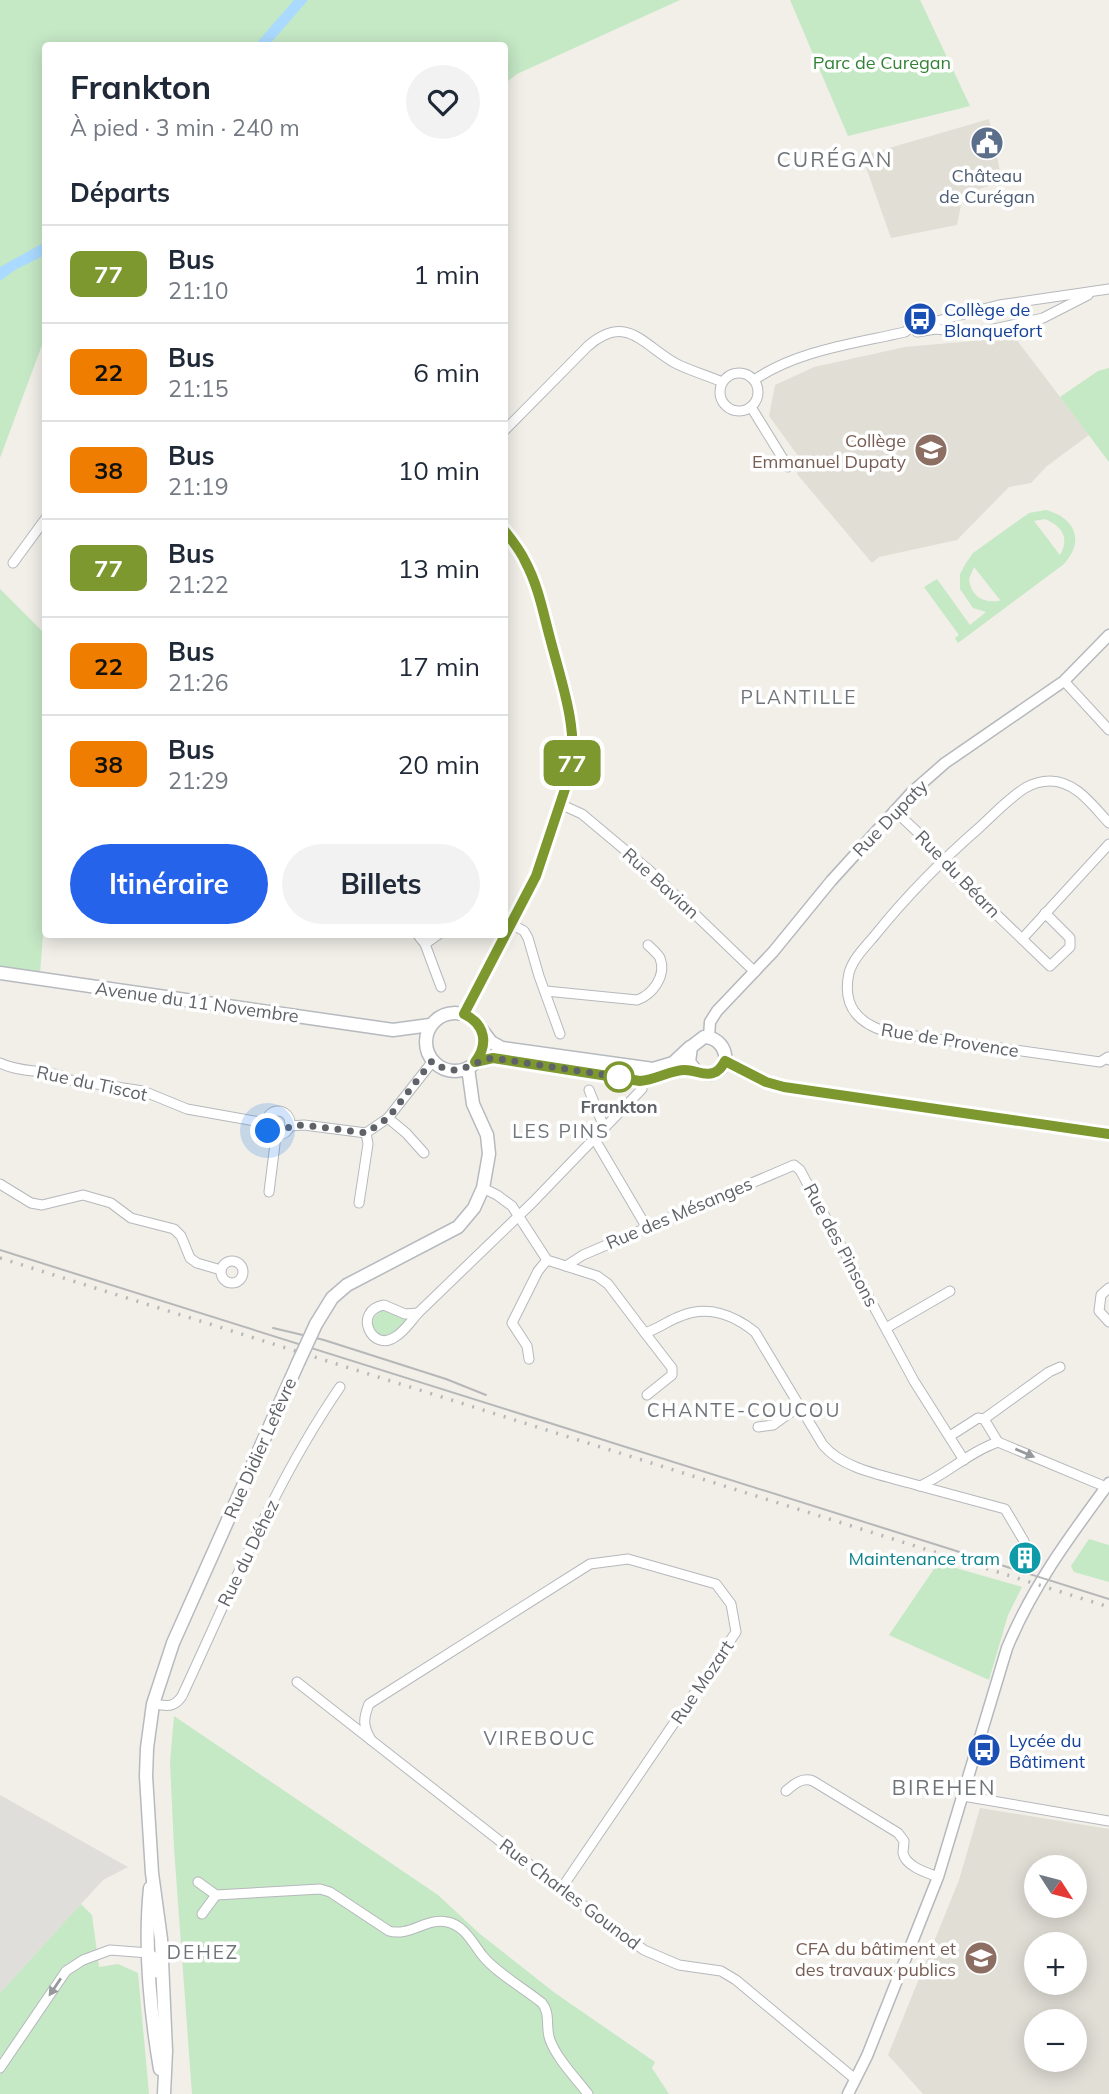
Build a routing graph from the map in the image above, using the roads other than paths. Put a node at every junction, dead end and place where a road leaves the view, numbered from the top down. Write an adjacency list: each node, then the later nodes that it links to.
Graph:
1 (1109, 289): 2 (street)
2 (1093, 293): 3 (street); 5 (street)
3 (1029, 300): 4 (street); 5 (street)
4 (965, 314): 6 (street); 7 (street)
5 (1031, 321): 7 (street)
6 (905, 332): 7 (street); 8 (street)
7 (970, 333)
8 (754, 380): 9 (street); 10 (street)
9 (722, 382): 10 (street); 11 (street)
10 (751, 407): 12 (street)
11 (508, 427)
12 (789, 467)
13 (42, 523): 15 (street)
14 (508, 536): 19 (street)
15 (13, 563)
16 (1109, 635): 17 (street, Rue Dupaty)
17 (1064, 681): 18 (street); 20 (street, Rue Dupaty)
18 (1109, 730)
19 (560, 804): 25 (street); 33 (street, Rue Bavian)
20 (894, 810): 23 (street, Rue du Béarn); 33 (street, Rue Dupaty)
21 (1109, 823): 23 (street, Rue de Provence)
22 (1109, 844): 24 (street)
23 (941, 861): 30 (street, Rue du Béarn); 45 (street, Rue de Provence)
24 (1045, 913): 30 (street); 30 (street, Rue du Béarn)
25 (511, 924): 26 (street); 36 (street)
26 (508, 930)
27 (420, 938): 31 (street)
28 (433, 938): 31 (street)
29 (504, 938): 37 (street)
30 (1022, 939)
31 (425, 944): 35 (street)
32 (648, 945): 36 (street)
33 (755, 972): 42 (street, Rue Dupaty)
34 (0, 973): 39 (main road, Avenue du 11 Novembre)
35 (441, 987)
36 (546, 991): 41 (street)
37 (464, 1014): 38 (main road); 40 (main road)
38 (430, 1025): 39 (main road, Avenue du 11 Novembre); 44 (main road)
39 (393, 1030): 44 (main road, Avenue du 11 Novembre)
40 (482, 1030): 43 (main road); 49 (main road)
41 (561, 1034)
42 (709, 1037): 43 (main road); 47 (main road)
43 (691, 1047): 51 (main road)
44 (426, 1048): 46 (main road)
45 (1109, 1058)
46 (432, 1061): 50 (main road); 55 (street)
47 (725, 1061): 51 (main road); 60 (main road)
48 (0, 1063): 56 (street, Rue du Tiscot)
49 (472, 1065): 50 (main road); 51 (main road); 54 (main road, Rue Didier Lefèvre)
50 (450, 1071): 54 (main road, Rue Didier Lefèvre)
51 (696, 1071)
52 (642, 1088): 58 (street)
53 (589, 1090): 58 (street)
54 (472, 1104): 66 (main road, Rue Didier Lefèvre)
55 (388, 1118): 59 (street); 63 (street)
56 (265, 1123): 57 (street, Rue du Tiscot); 61 (street)
57 (290, 1126): 59 (street, Rue du Tiscot); 61 (street)
58 (604, 1127): 62 (street)
59 (366, 1133): 68 (street)
60 (1109, 1134)
61 (276, 1136): 67 (street)
62 (594, 1138): 69 (street); 70 (street)
63 (424, 1153)
64 (794, 1165): 70 (street, Rue des Mésanges); 78 (street, Rue des Pinsons)
65 (0, 1184): 73 (street)
66 (483, 1188): 69 (street); 94 (main road, Rue Didier Lefèvre, bridge)
67 (269, 1192)
68 (359, 1203)
69 (519, 1216): 71 (street); 76 (street)
70 (648, 1228): 72 (street, Rue des Mésanges)
71 (547, 1260): 72 (street); 80 (street)
72 (566, 1266): 79 (street)
73 (221, 1270)
74 (1109, 1289): 77 (street)
75 (950, 1291): 78 (street, Rue des Pinsons)
76 (418, 1313): 76 (street)
77 (1109, 1322)
78 (886, 1328): 87 (street, Rue des Pinsons)
79 (645, 1333): 83 (street); 84 (street)
80 (529, 1359)
81 (1060, 1367): 85 (street)
82 (340, 1387): 94 (street, Rue du Déhez)
83 (647, 1395)
84 (799, 1406): 86 (street); 91 (street)
85 (984, 1419): 87 (street); 88 (street)
86 (758, 1427)
87 (950, 1436): 89 (street, Rue des Pinsons)
88 (998, 1442): 89 (street); 90 (street, one-way to 90)
89 (964, 1460): 91 (street)
90 (1107, 1485): 97 (street)
91 (919, 1486): 92 (street)
92 (1024, 1541)
93 (297, 1682): 95 (street, Rue Charles Gounod)
94 (153, 1704): 99 (main road, Rue Didier Lefèvre)
95 (371, 1740): 102 (street, Rue Charles Gounod); 102 (street, Rue Mozart)
96 (786, 1791): 100 (street)
97 (963, 1796): 98 (street); 100 (street)
98 (1109, 1821)
99 (152, 1872): 105 (main road, Rue Didier Lefèvre); 106 (main road, Rue Didier Lefèvre)
100 (938, 1877): 108 (street)
101 (198, 1882): 103 (street)
102 (561, 1889): 108 (street, Rue Charles Gounod)
103 (216, 1895): 104 (street); 110 (street)
104 (202, 1914)
105 (149, 1953): 106 (street); 107 (street, one-way to 107); 109 (main road, Rue Didier Lefèvre)
106 (164, 2017): 109 (main road, Rue Didier Lefèvre)
107 (0, 2068)
108 (855, 2079): 111 (street)
109 (164, 2094)
110 (588, 2094)
111 (848, 2094)

